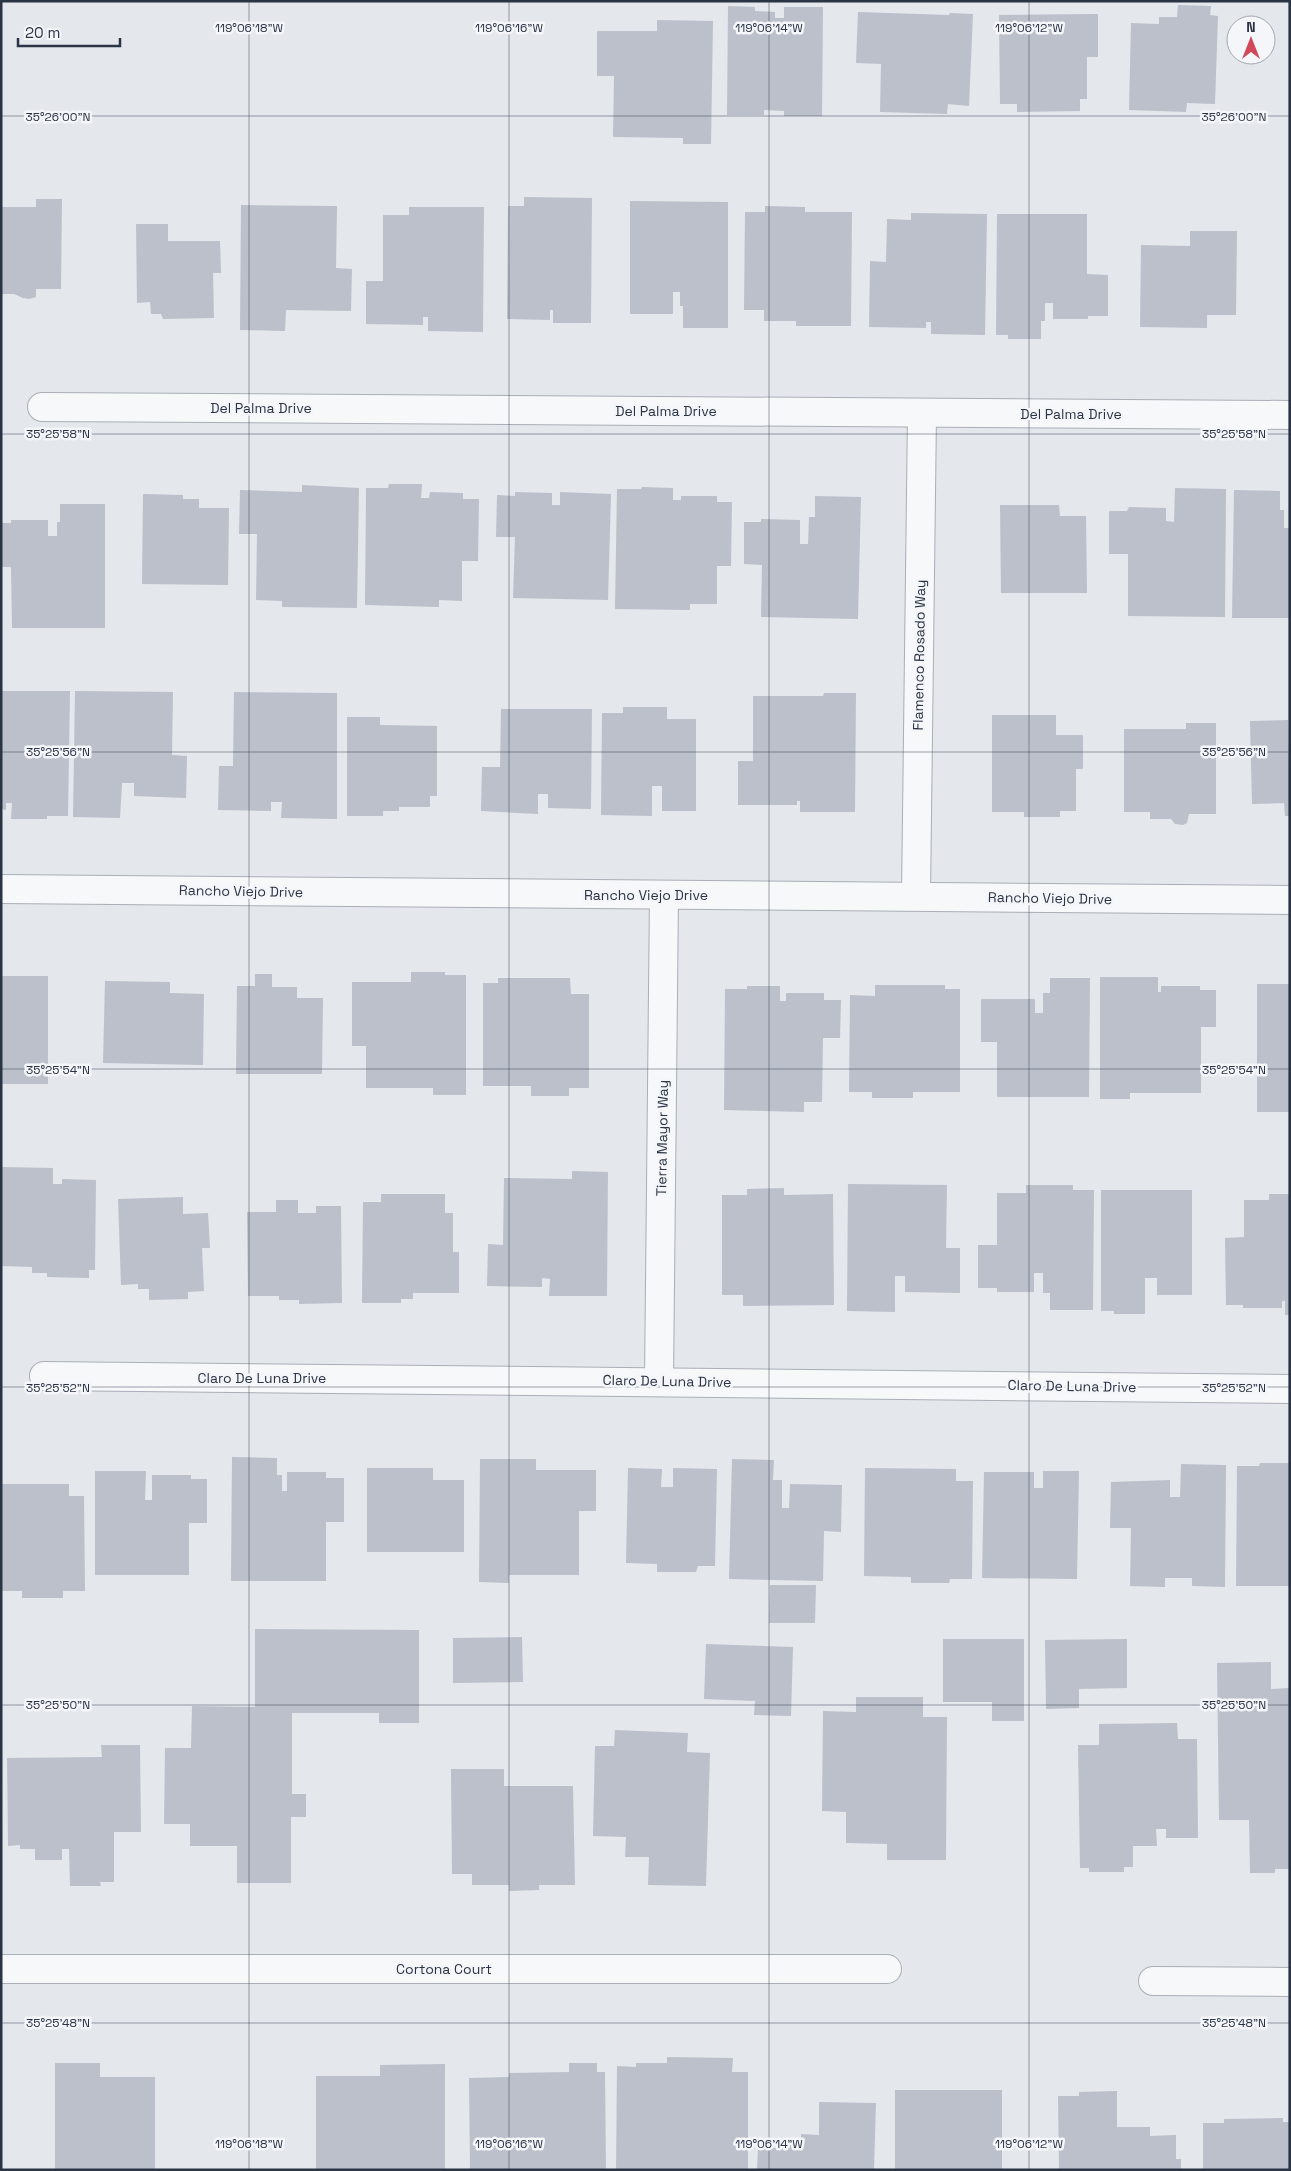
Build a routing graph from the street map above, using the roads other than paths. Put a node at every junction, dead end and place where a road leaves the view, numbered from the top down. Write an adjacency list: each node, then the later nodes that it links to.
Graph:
1 (42, 407): 2 (street, Del Palma Drive)
2 (922, 413): 3 (street, Del Palma Drive); 6 (street, Flamenco Rosado Way)
3 (1290, 415)
4 (1, 889): 5 (street, Rancho Viejo Drive)
5 (664, 895): 6 (street, Rancho Viejo Drive); 9 (street, Tierra Mayor Way)
6 (916, 896): 7 (street, Rancho Viejo Drive)
7 (1290, 900)
8 (44, 1376): 9 (street, Claro De Luna Drive)
9 (660, 1381): 10 (street, Claro De Luna Drive)
10 (1290, 1389)
11 (1, 1969): 12 (street, Cortona Court)
12 (886, 1969)
13 (1153, 1981): 14 (street)
14 (1290, 1982)

